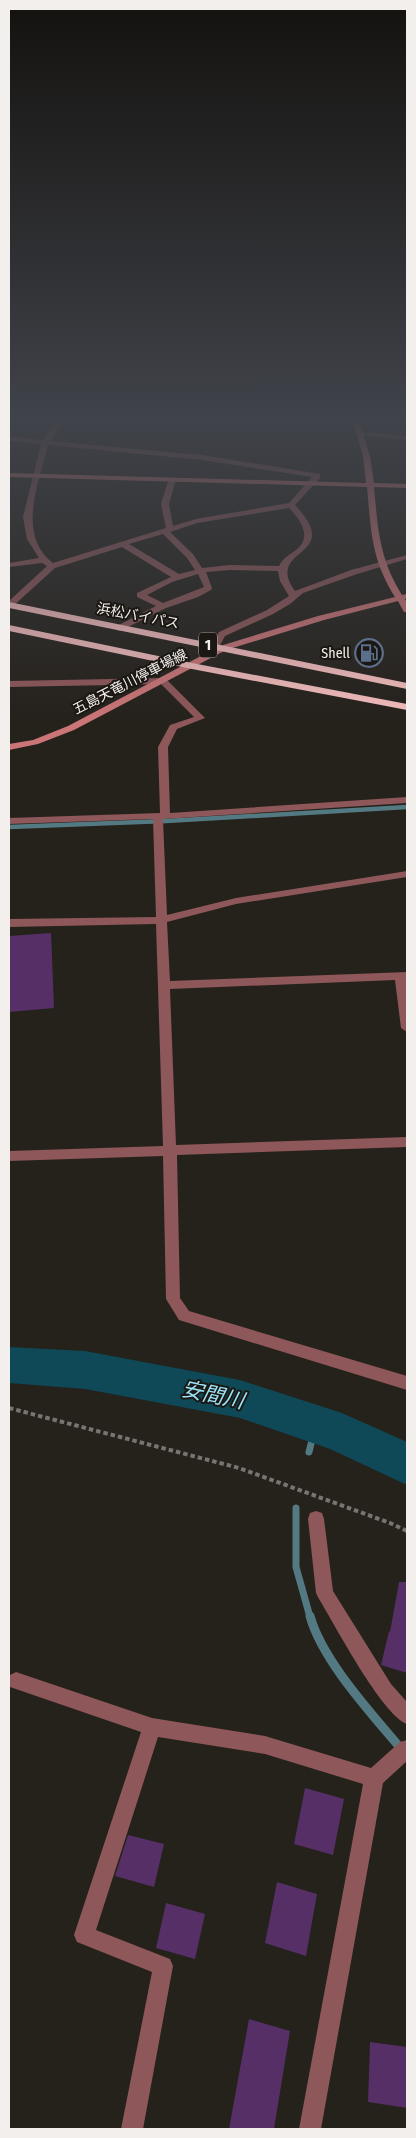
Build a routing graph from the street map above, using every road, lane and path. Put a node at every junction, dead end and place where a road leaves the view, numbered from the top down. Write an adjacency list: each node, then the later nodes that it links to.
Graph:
1 (28, 521): 9 (street)
2 (166, 521): 6 (street)
3 (197, 521): 6 (street)
4 (305, 521): 13 (street)
5 (375, 521): 10 (street)
6 (167, 530): 7 (street); 14 (street)
7 (123, 544): 12 (street); 15 (street)
8 (407, 557): 10 (street)
9 (44, 560): 11 (street); 12 (street)
10 (381, 564): 16 (street); 17 (street)
11 (9, 565)
12 (52, 566): 18 (street)
13 (282, 569): 14 (street); 16 (street)
14 (201, 571): 15 (street); 19 (street)
15 (177, 578): 19 (street)
16 (294, 596): 23 (street)
17 (404, 597): 20 (street); 23 (street, 五島天竜川停車場線)
18 (9, 605): 22 (highway, 浜松バイパス / 1)
19 (163, 606): 22 (street)
20 (407, 610)
21 (9, 628): 24 (highway, 1)
22 (120, 628): 23 (highway, 浜松バイパス / 1)
23 (219, 648): 24 (street, 五島天竜川停車場線); 27 (highway, 浜松バイパス / 1)
24 (192, 666): 25 (street, 五島天竜川停車場線); 28 (highway, 1)
25 (163, 681): 26 (street); 29 (street, 五島天竜川停車場線); 31 (street)
26 (9, 684)
27 (407, 686)
28 (407, 707)
29 (9, 747)
30 (407, 800): 31 (street)
31 (162, 816): 32 (street); 34 (street)
32 (9, 821)
33 (407, 874): 34 (street)
34 (161, 920): 35 (street); 37 (street)
35 (9, 923)
36 (404, 976): 37 (street); 38 (street)
37 (163, 985): 40 (street)
38 (407, 1028)
39 (407, 1142): 40 (street)
40 (170, 1151): 41 (street); 42 (street)
41 (9, 1156)
42 (407, 1383)
43 (9, 1408): 45 (path)
44 (316, 1519): 47 (street)
45 (407, 1531)
46 (16, 1681): 48 (street)
47 (407, 1715)
48 (152, 1727): 50 (street); 51 (street)
49 (401, 1755): 50 (street)
50 (374, 1778): 52 (street)
51 (132, 2129)
52 (310, 2129)

